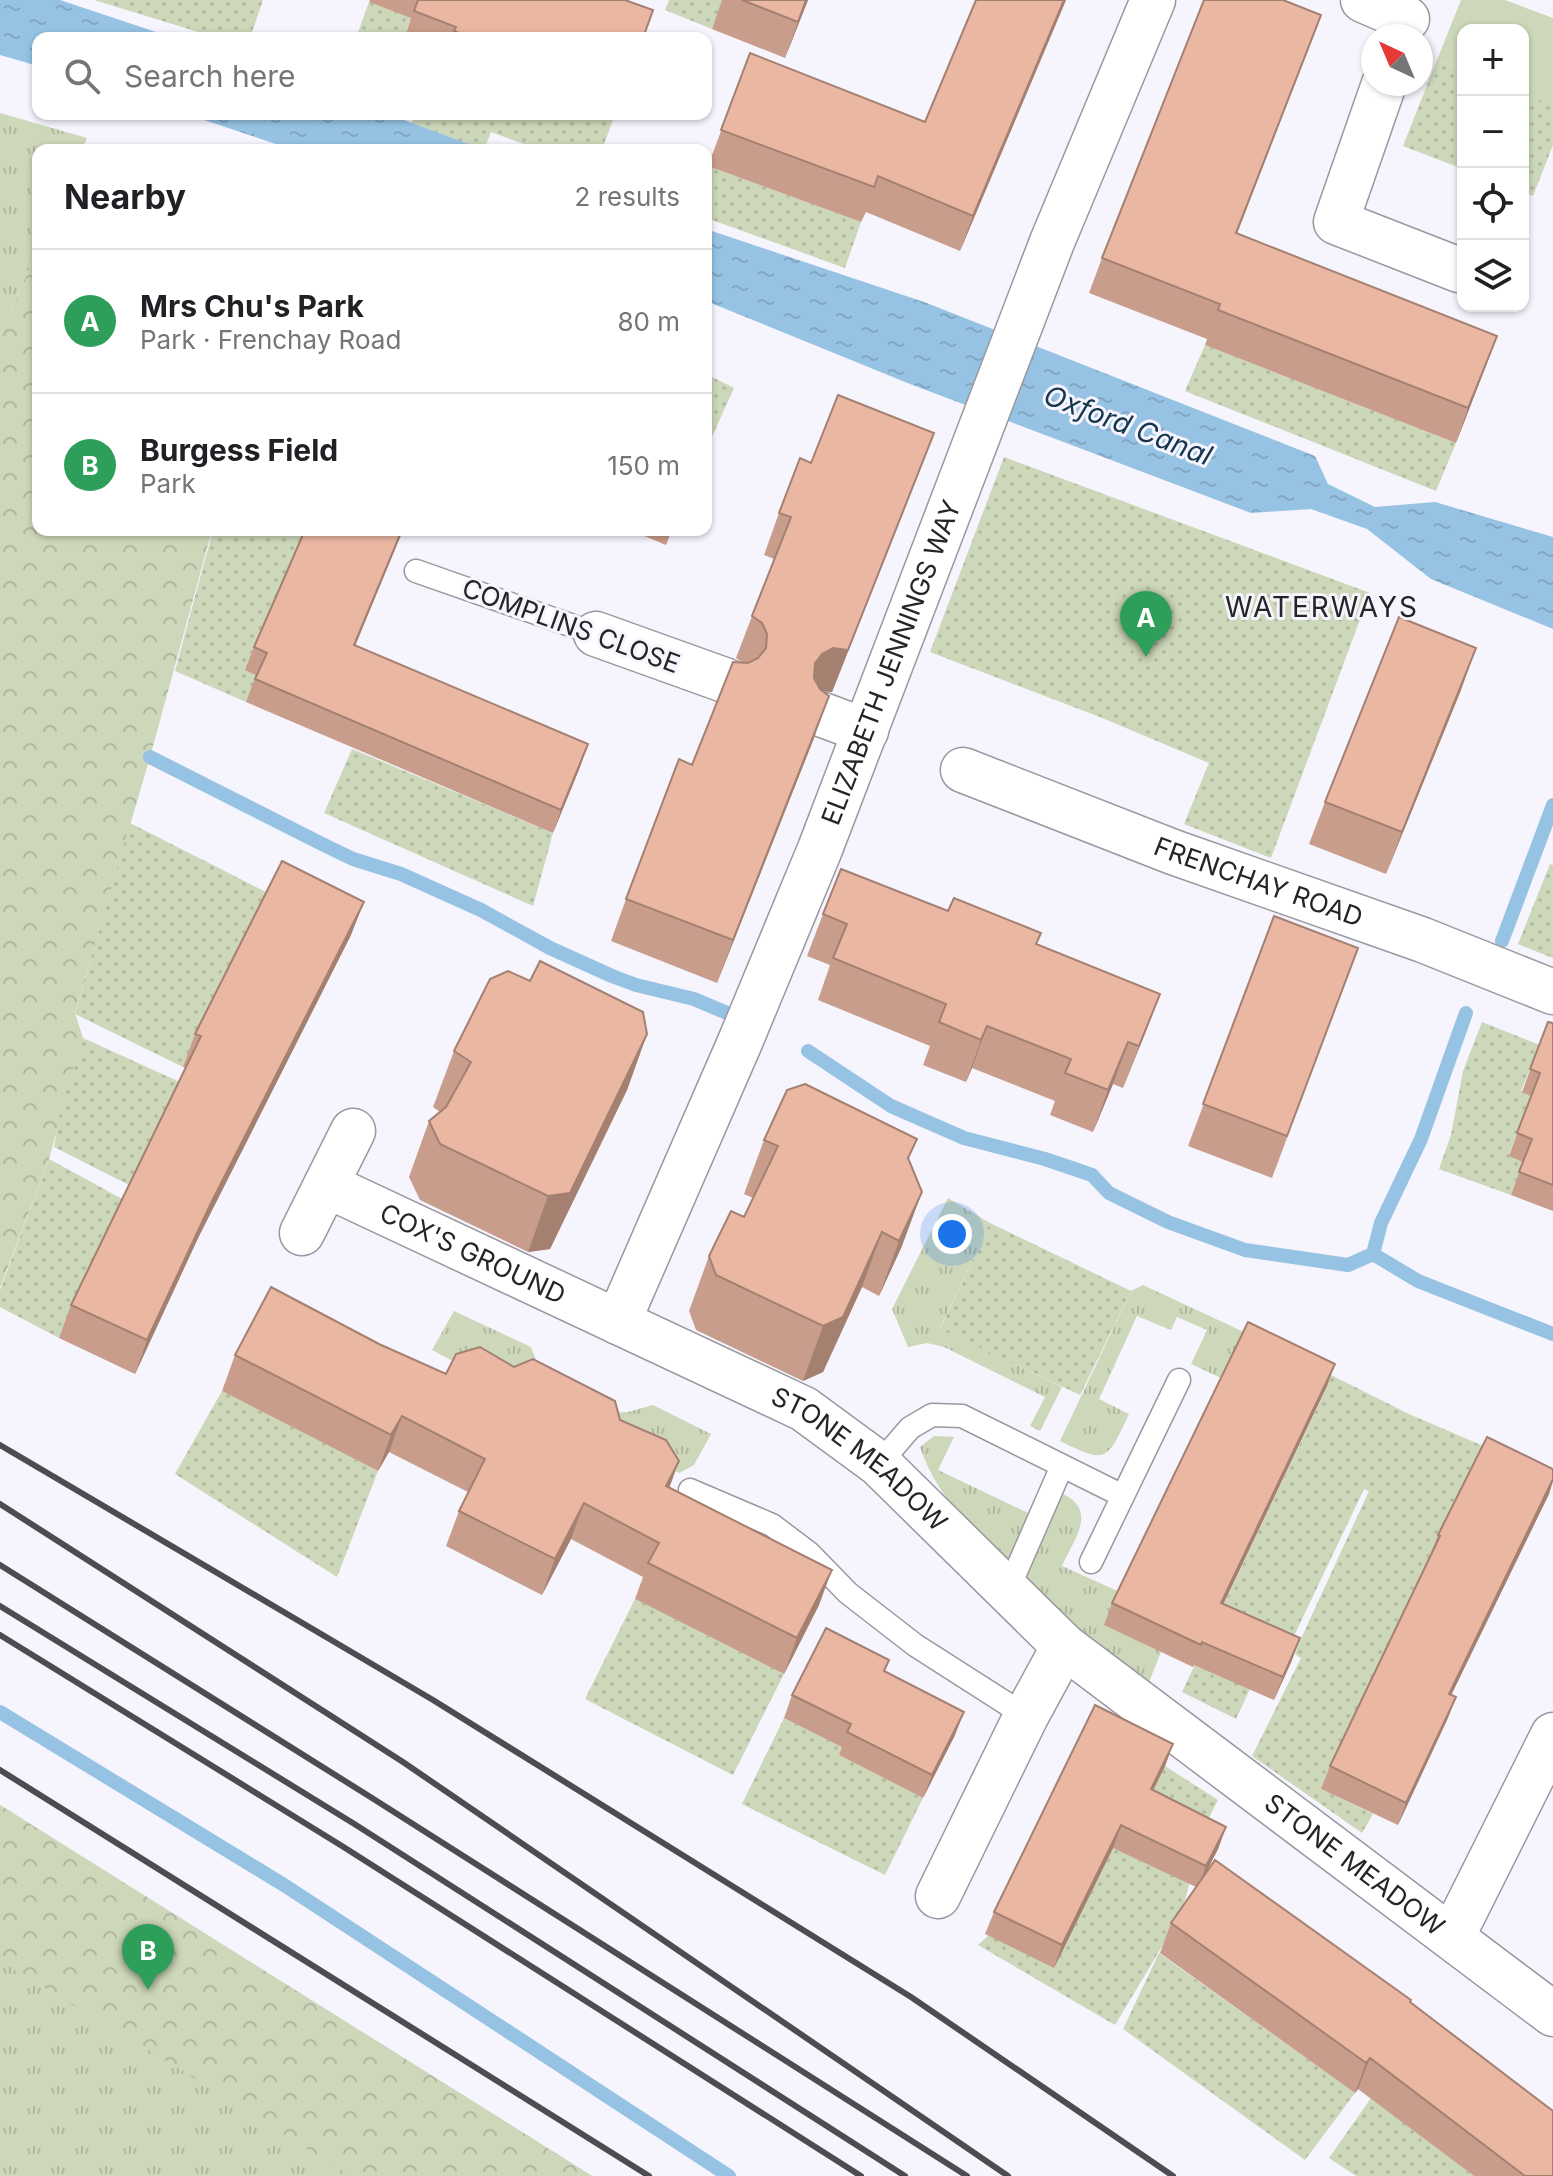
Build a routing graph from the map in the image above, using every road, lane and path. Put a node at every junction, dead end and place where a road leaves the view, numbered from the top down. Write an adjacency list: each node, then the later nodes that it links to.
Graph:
1 (1153, 0): 10 (street, ELIZABETH JENNINGS WAY)
2 (1363, 0): 3 (street)
3 (1407, 18)
4 (1380, 96): 5 (street)
5 (1457, 269)
6 (416, 571): 7 (lane, COMPLINS CLOSE)
7 (596, 634): 8 (street, COMPLINS CLOSE)
8 (727, 681)
9 (823, 715): 10 (street)
10 (866, 731): 16 (street, ELIZABETH JENNINGS WAY)
11 (963, 770): 12 (street, FRENCHAY ROAD)
12 (1553, 992)
13 (353, 1131): 14 (street)
14 (326, 1185): 15 (street); 16 (street, COX'S GROUND)
15 (302, 1233)
16 (618, 1322): 18 (street, STONE MEADOW)
17 (1179, 1380): 21 (lane)
18 (879, 1464): 19 (lane); 23 (street, STONE MEADOW)
19 (1062, 1466): 21 (lane); 23 (lane)
20 (690, 1490): 25 (lane)
21 (1123, 1496): 22 (lane)
22 (1091, 1562)
23 (1007, 1592): 24 (street, STONE MEADOW)
24 (1064, 1646): 25 (street); 28 (street, STONE MEADOW)
25 (1026, 1716): 27 (street)
26 (1553, 1735): 28 (street, STONE MEADOW)
27 (938, 1896)
28 (1452, 1937): 29 (street, STONE MEADOW)
29 (1553, 2014)

